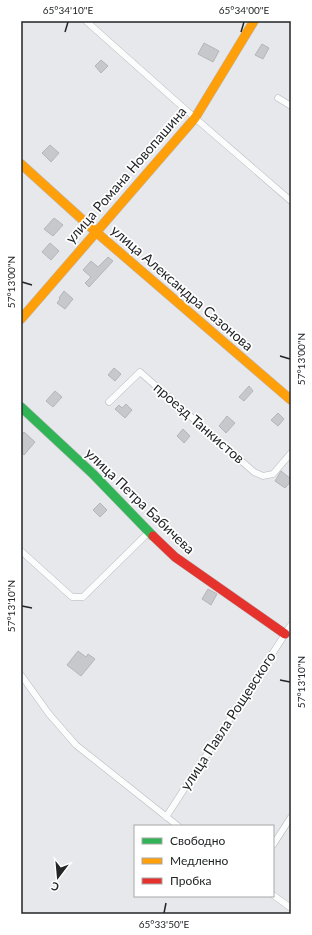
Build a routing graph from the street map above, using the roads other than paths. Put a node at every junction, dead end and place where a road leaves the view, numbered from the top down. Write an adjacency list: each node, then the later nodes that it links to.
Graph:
1 (86, 21): 5 (street)
2 (254, 21): 5 (street, улица Романа Новопашина)
3 (278, 98): 4 (street)
4 (291, 106)
5 (195, 118): 7 (street); 8 (street, улица Романа Новопашина)
6 (21, 164): 8 (street, улица Александра Сазонова)
7 (291, 201)
8 (96, 232): 9 (street, улица Романа Новопашина); 10 (street, улица Александра Сазонова)
9 (21, 319)
10 (291, 400)
11 (109, 402): 13 (street, проезд Танкистов)
12 (21, 407): 14 (street, улица Петра Бабичева)
13 (291, 453)
14 (149, 532): 15 (street); 17 (street, улица Петра Бабичева)
15 (21, 551)
16 (291, 625): 17 (street, улица Павла Рощевского)
17 (285, 634): 19 (street, улица Павла Рощевского)
18 (21, 675): 19 (street)
19 (166, 817): 21 (street)
20 (291, 817): 22 (street)
21 (177, 825)
22 (274, 843)
23 (274, 896): 24 (street)
24 (291, 908)

